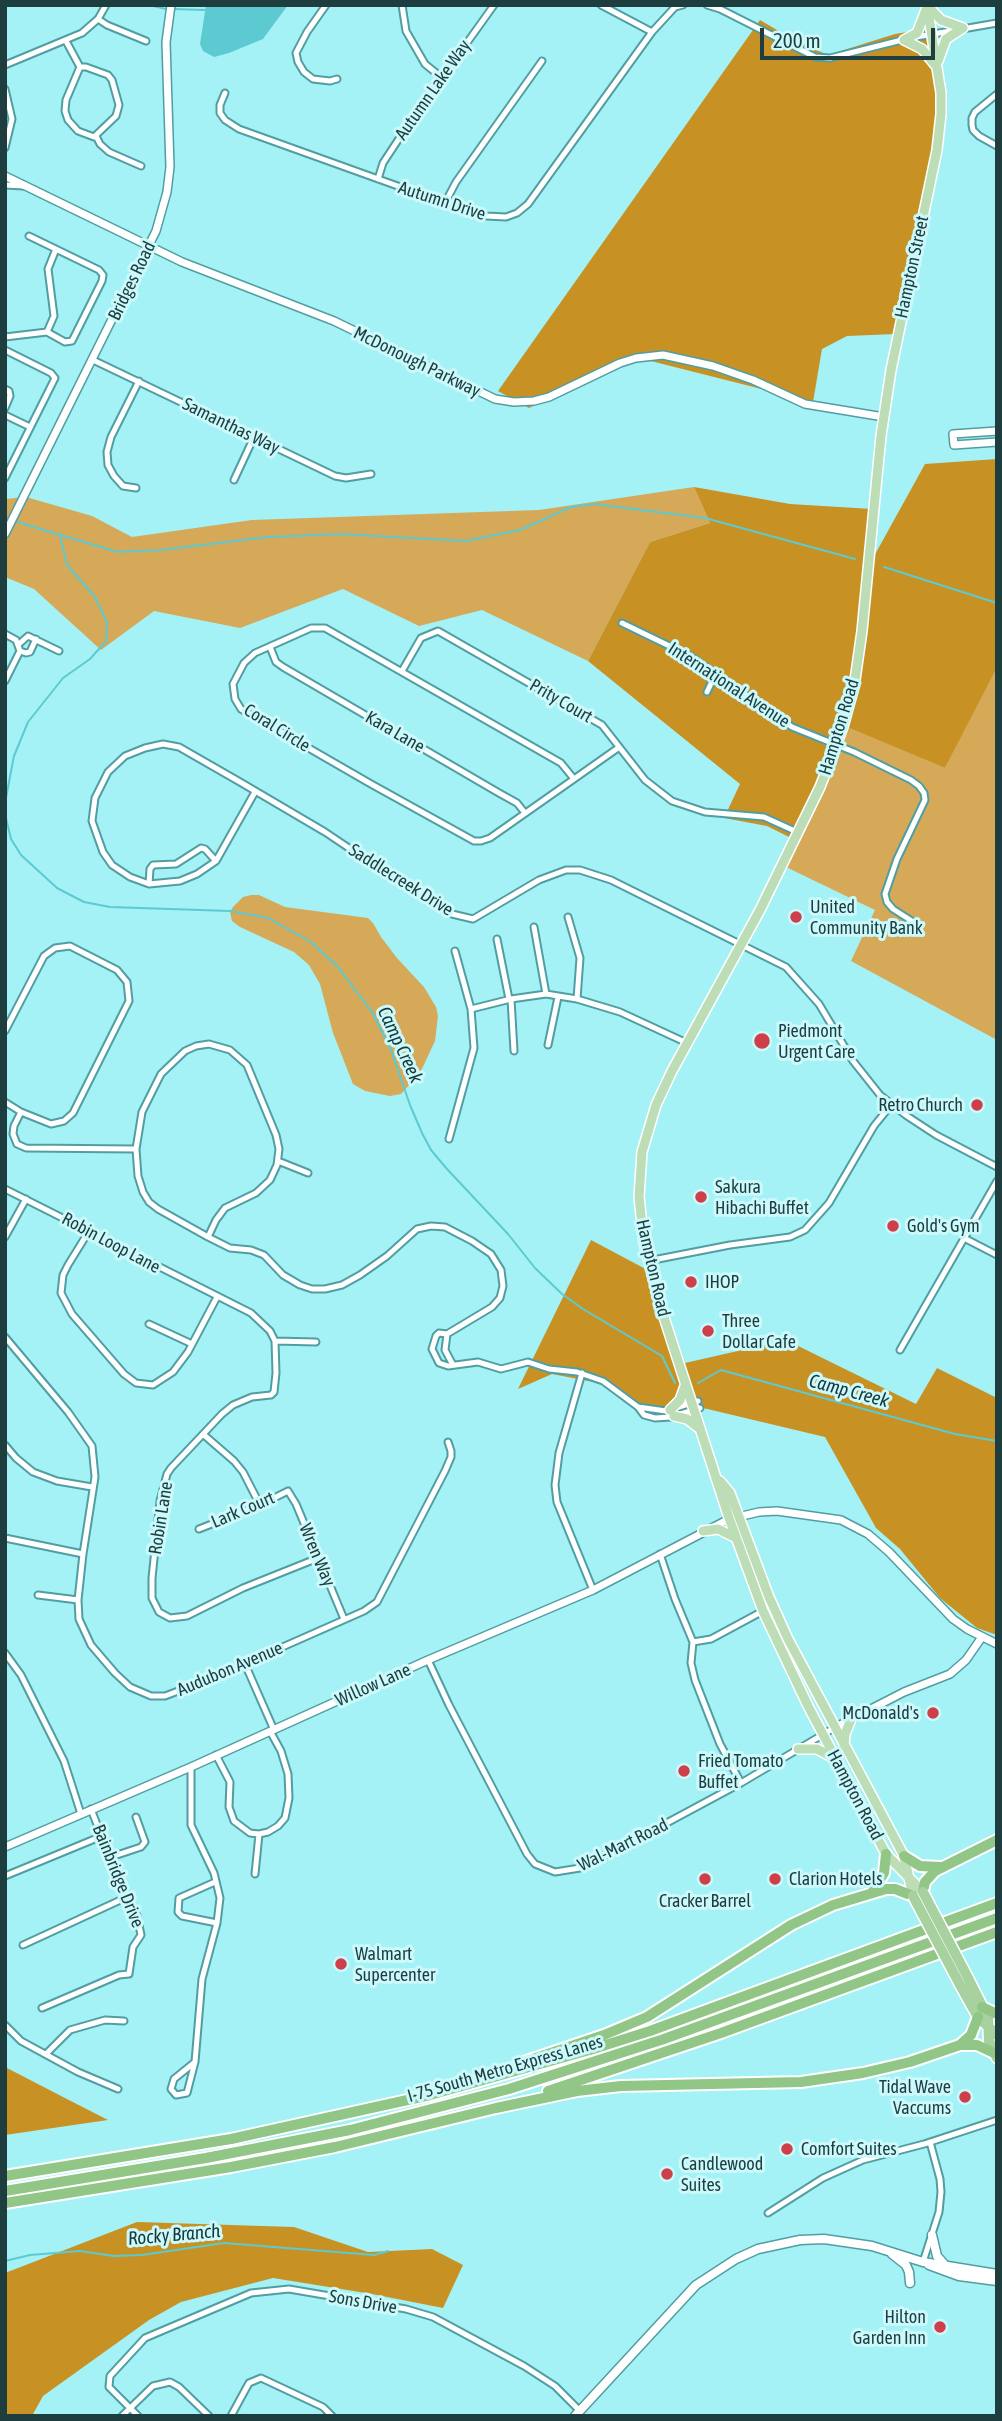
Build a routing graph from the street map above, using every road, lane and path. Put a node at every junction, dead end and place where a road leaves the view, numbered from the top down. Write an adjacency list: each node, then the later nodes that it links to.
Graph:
1 (106, 5): 10 (street)
2 (171, 5): 38 (street, Bridges Road)
3 (326, 5): 23 (street)
4 (402, 5): 22 (street)
5 (494, 5): 22 (street, Autumn Lake Way)
6 (601, 5): 13 (street)
7 (683, 5): 13 (street, Autumn Drive)
8 (707, 5): 15 (street)
9 (927, 5): 12 (main road); 14 (main road, Hampton Street); 15 (main road)
10 (98, 19): 16 (street); 17 (street)
11 (997, 23): 12 (street)
12 (962, 28): 14 (street); 21 (main road)
13 (652, 32): 36 (street, Autumn Drive)
14 (932, 33): 15 (street); 21 (main road, Hampton Street)
15 (904, 40): 21 (main road)
16 (66, 41): 19 (street); 20 (street)
17 (146, 41)
18 (542, 61): 36 (street)
19 (5, 65)
20 (80, 67): 28 (street); 28 (street)
21 (937, 68): 48 (main road, Hampton Street)
22 (441, 77): 33 (street, Autumn Lake Way)
23 (337, 79)
24 (5, 89): 27 (street)
25 (225, 93): 33 (street, Autumn Drive)
26 (997, 94): 29 (street)
27 (8, 111): 30 (street)
28 (96, 136): 31 (street)
29 (997, 146)
30 (5, 148)
31 (141, 166)
32 (5, 176): 35 (street, McDonough Parkway)
33 (378, 179): 36 (street, Autumn Drive)
34 (5, 185): 35 (street)
35 (25, 186): 38 (street, McDonough Parkway)
36 (446, 203)
37 (29, 236): 39 (street)
38 (149, 246): 43 (street, Bridges Road); 48 (street, McDonough Parkway)
39 (56, 249): 40 (street); 40 (street)
40 (47, 332): 41 (street)
41 (5, 337)
42 (5, 350): 49 (street)
43 (93, 360): 44 (street, Samanthas Way); 58 (street, Bridges Road)
44 (139, 382): 51 (street, Samanthas Way); 56 (street)
45 (5, 389): 46 (street)
46 (5, 408)
47 (5, 415): 49 (street)
48 (884, 417): 57 (main road, Hampton Street)
49 (30, 427): 54 (street)
50 (997, 431): 52 (street)
51 (254, 437): 53 (street, Samanthas Way); 55 (street)
52 (997, 442)
53 (371, 474)
54 (5, 478)
55 (234, 480)
56 (136, 488)
57 (873, 529): 69 (main road, Hampton Road)
58 (5, 534)
59 (622, 623): 66 (street, International Avenue)
60 (5, 634): 62 (street)
61 (36, 639): 62 (street); 62 (street); 64 (street)
62 (20, 647): 67 (street)
63 (270, 647): 65 (street, Coral Circle); 73 (street, Kara Lane); 73 (street, Coral Circle)
64 (59, 651)
65 (401, 671): 70 (street, Prity Court); 71 (street, Coral Circle)
66 (716, 673): 68 (street); 69 (street, International Avenue)
67 (5, 681)
68 (707, 692)
69 (836, 745): 74 (main road, Hampton Road); 78 (street, International Avenue)
70 (618, 748): 71 (street, Coral Circle); 74 (street, Prity Court)
71 (574, 779): 73 (street, Coral Circle)
72 (255, 792): 75 (street); 76 (street, Saddlecreek Drive); 81 (street, Saddlecreek Drive)
73 (525, 813)
74 (797, 832): 81 (main road, Hampton Road)
75 (216, 861): 76 (street); 76 (street)
76 (149, 884)
77 (568, 917): 86 (street)
78 (918, 925)
79 (534, 927): 83 (street)
80 (497, 939): 85 (street)
81 (742, 944): 89 (main road, Hampton Road); 93 (street, Saddlecreek Drive)
82 (455, 951): 87 (street)
83 (546, 994): 84 (street); 85 (street)
84 (558, 997): 86 (street); 90 (street)
85 (510, 999): 87 (street); 91 (street)
86 (577, 999): 89 (street)
87 (471, 1009): 95 (street)
88 (5, 1031): 94 (street)
89 (687, 1044): 108 (main road, Hampton Road)
90 (548, 1045)
91 (514, 1051)
92 (5, 1102): 94 (street)
93 (891, 1105): 98 (street, Saddlecreek Drive); 108 (street)
94 (21, 1112): 96 (street)
95 (449, 1139)
96 (136, 1149): 97 (street); 105 (street)
97 (278, 1161): 99 (street); 105 (street)
98 (997, 1167)
99 (308, 1173)
100 (997, 1181): 106 (street)
101 (5, 1189): 102 (street, Robin Loop Lane)
102 (26, 1199): 103 (street, Robin Loop Lane); 104 (street)
103 (89, 1231): 109 (street, Robin Loop Lane); 115 (street)
104 (5, 1237)
105 (208, 1237): 111 (street)
106 (964, 1238): 107 (street); 116 (street)
107 (997, 1255)
108 (648, 1261): 119 (main road, Hampton Road)
109 (218, 1297): 113 (street); 115 (street)
110 (149, 1324): 115 (street)
111 (447, 1334): 117 (street); 117 (street)
112 (5, 1337): 127 (street, Audubon Avenue)
113 (275, 1341): 114 (street); 123 (street, Robin Lane)
114 (316, 1342)
115 (192, 1344)
116 (900, 1350)
117 (453, 1365): 118 (street)
118 (582, 1373): 121 (street); 138 (street)
119 (686, 1384): 120 (main road, Hampton Road); 121 (main road)
120 (696, 1405): 121 (street); 122 (main road, Hampton Road)
121 (672, 1413): 122 (main road)
122 (701, 1430): 126 (main road, Hampton Road)
123 (204, 1435): 129 (street); 137 (street, Robin Lane)
124 (448, 1443): 142 (street, Audubon Avenue)
125 (5, 1445): 127 (street)
126 (716, 1475): 130 (main road, Hampton Road); 130 (main road, Hampton Road)
127 (92, 1487): 135 (street, Audubon Avenue)
128 (288, 1491): 129 (street, Lark Court); 137 (street, Wren Way)
129 (260, 1505): 131 (street, Lark Court)
130 (735, 1517): 132 (street, Willow Lane); 134 (main road, Hampton Road); 143 (street, Willow Lane); 150 (main road, Hampton Road)
131 (199, 1529)
132 (703, 1531): 134 (main road); 136 (street, Willow Lane)
133 (5, 1538): 135 (street)
134 (736, 1538): 141 (main road, Hampton Road)
135 (83, 1554): 140 (street, Audubon Avenue)
136 (660, 1554): 138 (street, Willow Lane); 144 (street)
137 (318, 1558): 142 (street, Wren Way)
138 (593, 1590): 147 (street, Willow Lane)
139 (38, 1595): 140 (street)
140 (78, 1600): 148 (street, Audubon Avenue)
141 (764, 1611): 144 (street); 152 (main road, Hampton Road)
142 (344, 1619): 148 (street, Audubon Avenue)
143 (982, 1637): 145 (street, Willow Lane); 149 (street)
144 (693, 1642): 158 (street)
145 (997, 1644)
146 (5, 1653): 160 (street)
147 (428, 1660): 151 (street, Willow Lane); 158 (street, Wal-Mart Road)
148 (245, 1664): 151 (street)
149 (852, 1717): 150 (street); 153 (main road)
150 (834, 1728): 152 (street, Wal-Mart Road); 153 (main road, Hampton Road)
151 (272, 1730): 155 (street, Willow Lane); 162 (street)
152 (822, 1734): 154 (street, Wal-Mart Road); 156 (main road, Hampton Road)
153 (844, 1747): 167 (main road, Hampton Road)
154 (798, 1749): 156 (main road); 158 (street, Wal-Mart Road)
155 (216, 1755): 157 (street, Willow Lane); 162 (street)
156 (836, 1761): 166 (main road, Hampton Road)
157 (191, 1767): 159 (street, Willow Lane); 173 (street)
158 (741, 1783)
159 (91, 1809): 160 (street, Willow Lane); 163 (street, Bainbridge Drive)
160 (81, 1814): 165 (street, Willow Lane)
161 (135, 1816): 168 (street)
162 (259, 1834): 170 (street)
163 (102, 1836): 168 (street, Bainbridge Drive); 172 (street)
164 (997, 1840): 169 (highway)
165 (5, 1847)
166 (886, 1854): 171 (main road, Hampton Road); 174 (highway)
167 (904, 1856): 169 (highway); 171 (main road, Hampton Road)
168 (111, 1857): 176 (street, Bainbridge Drive)
169 (943, 1866): 175 (highway)
170 (256, 1874)
171 (907, 1875): 175 (main road, Hampton Road)
172 (5, 1876)
173 (215, 1882): 179 (street); 179 (street)
174 (873, 1891): 175 (highway); 193 (highway)
175 (918, 1894): 183 (highway, Hampton Road, bridge)
176 (127, 1897): 181 (street); 182 (street, Bainbridge Drive)
177 (997, 1903): 193 (highway)
178 (997, 1917): 198 (highway, I-75 South Metro Express Lanes)
179 (218, 1923): 191 (street)
180 (997, 1932): 194 (highway)
181 (23, 1945)
182 (43, 2008)
183 (980, 2012): 184 (highway); 187 (highway, Hampton Road); 188 (highway)
184 (997, 2014)
185 (124, 2021): 189 (street)
186 (5, 2025): 189 (street)
187 (993, 2032): 190 (highway, Hampton Road)
188 (960, 2045): 190 (highway); 194 (highway)
189 (47, 2053): 192 (street)
190 (995, 2056)
191 (195, 2062): 191 (street)
192 (118, 2089)
193 (430, 2095): 197 (highway)
194 (496, 2108): 199 (highway)
195 (997, 2120): 196 (street)
196 (930, 2142): 200 (street); 201 (street)
197 (5, 2176)
198 (5, 2191)
199 (5, 2203)
200 (768, 2213)
201 (932, 2235): 203 (street); 204 (main road)
202 (890, 2252): 203 (main road); 207 (main road); 209 (main road)
203 (923, 2262): 204 (main road); 206 (main road)
204 (944, 2264): 205 (main road)
205 (997, 2274)
206 (997, 2281)
207 (910, 2283)
208 (130, 2408): 209 (street, Sons Drive); 210 (street); 211 (street, Sons Drive); 212 (street)
209 (577, 2413)
210 (122, 2416)
211 (138, 2416)
212 (209, 2416)
213 (231, 2416): 214 (street)
214 (332, 2416)

